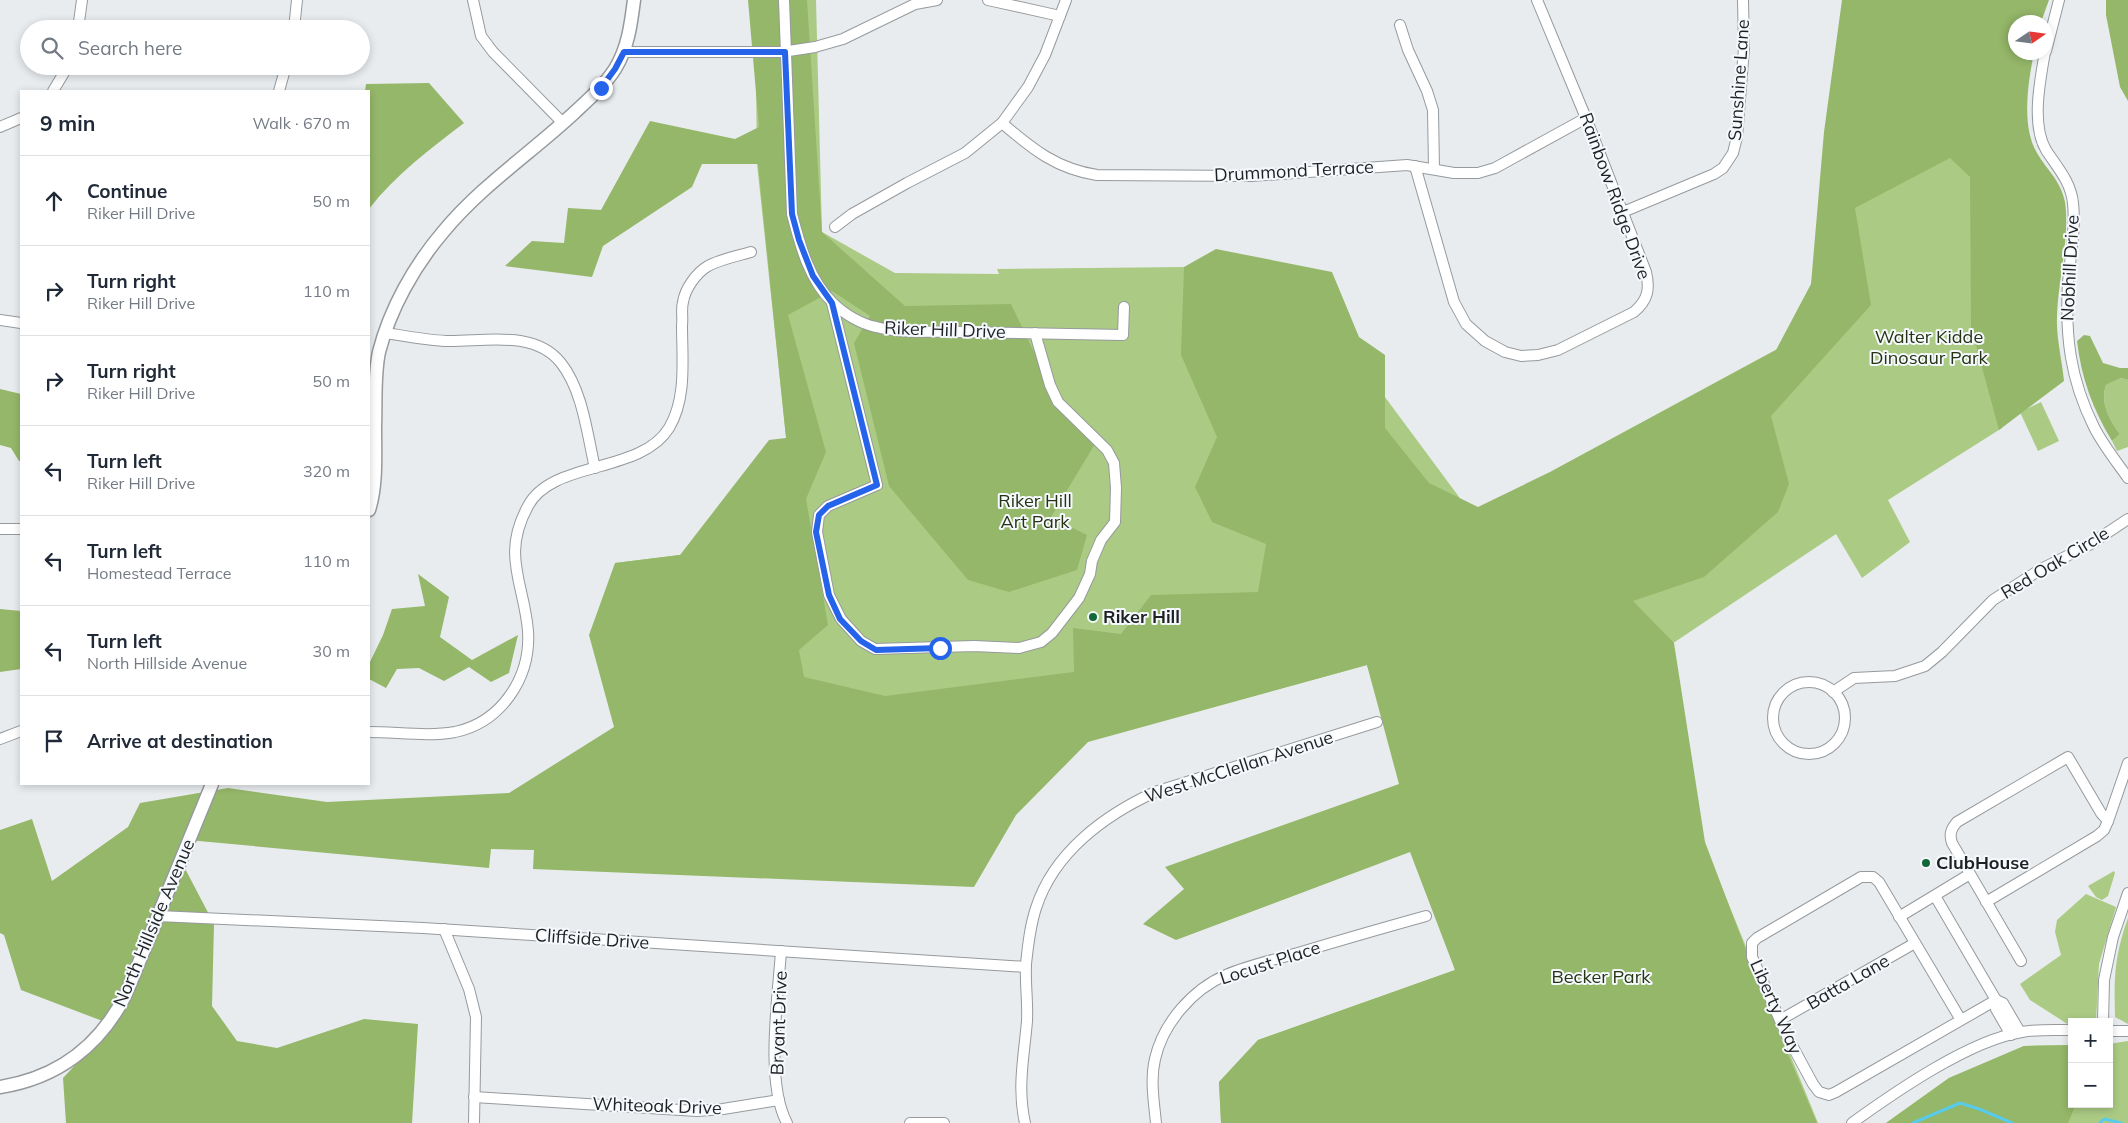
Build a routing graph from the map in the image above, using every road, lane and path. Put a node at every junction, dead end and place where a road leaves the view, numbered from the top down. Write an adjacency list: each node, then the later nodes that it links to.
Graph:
1 (82, 0): 15 (street)
2 (297, 0): 16 (street)
3 (473, 0): 28 (street)
4 (634, 0): 18 (street)
5 (784, 0): 19 (street, Riker Hill Drive)
6 (937, 0): 12 (street)
7 (988, 0): 13 (street)
8 (1066, 0): 13 (street)
9 (1536, 0): 26 (street, Rainbow Ridge Drive)
10 (1743, 0): 32 (street, Sunshine Lane)
11 (2060, 0): 14 (street, Nobhill Drive)
12 (914, 2): 19 (street)
13 (1060, 16): 27 (street)
14 (2053, 19)
15 (79, 20)
16 (295, 20)
17 (1400, 24): 31 (street)
18 (624, 52): 19 (street); 28 (street)
19 (785, 52): 35 (street, Riker Hill Drive)
20 (2044, 60): 42 (street, Nobhill Drive)
21 (63, 75): 23 (street)
22 (283, 75): 24 (street)
23 (54, 90)
24 (278, 90)
25 (20, 118): 29 (street)
26 (1586, 118): 31 (street, Drummond Terrace); 32 (street, Rainbow Ridge Drive)
27 (1002, 123): 30 (street, Drummond Terrace); 33 (street)
28 (562, 124): 39 (street)
29 (0, 127)
30 (1415, 166): 31 (street, Drummond Terrace); 32 (street, Rainbow Ridge Drive)
31 (1434, 169)
32 (1623, 212)
33 (834, 227)
34 (751, 252): 41 (street)
35 (832, 303): 40 (street, Riker Hill Drive); 40 (street, Riker Hill Drive)
36 (1124, 307): 40 (street, Riker Hill Drive)
37 (0, 320): 38 (street)
38 (20, 324)
39 (386, 333): 41 (street); 43 (street)
40 (1035, 333)
41 (595, 468): 50 (street)
42 (2128, 478)
43 (370, 507)
44 (2128, 519): 47 (street, Red Oak Circle)
45 (20, 529): 46 (street)
46 (0, 530)
47 (1833, 692): 47 (street)
48 (1376, 722): 66 (street, West McClellan Avenue)
49 (20, 731): 51 (street)
50 (370, 732)
51 (0, 739)
52 (2128, 763): 54 (street)
53 (212, 785): 59 (street, North Hillside Avenue)
54 (2108, 821): 55 (street); 58 (street)
55 (1970, 874): 57 (street); 58 (street)
56 (2128, 893): 68 (street)
57 (1935, 896): 61 (street); 67 (street)
58 (1986, 902): 65 (street)
59 (158, 916): 62 (street, Cliffside Drive); 75 (street, North Hillside Avenue)
60 (1426, 916): 83 (street, Locust Place)
61 (1900, 917): 63 (street, Liberty Way); 69 (street, Liberty Way)
62 (444, 929): 64 (street, Cliffside Drive); 76 (street)
63 (1915, 943): 69 (street, Batta Lane); 70 (street, Liberty Way)
64 (781, 951): 66 (street, Cliffside Drive); 77 (street, Bryant Drive)
65 (2021, 961)
66 (1026, 967): 82 (street, West McClellan Avenue)
67 (1996, 1000): 70 (street, Liberty Way); 74 (street)
68 (2103, 1018)
69 (1780, 1020): 70 (street, Liberty Way)
70 (1961, 1020)
71 (2068, 1030): 74 (street)
72 (2113, 1031): 73 (street)
73 (2128, 1031)
74 (2016, 1033): 84 (street)
75 (0, 1087)
76 (474, 1097): 77 (street, Whiteoak Drive); 78 (street)
77 (779, 1100): 79 (street, Bryant Drive)
78 (474, 1123)
79 (787, 1123)
80 (910, 1123): 81 (street)
81 (944, 1123)
82 (1025, 1123)
83 (1156, 1123)
84 (1852, 1123)

